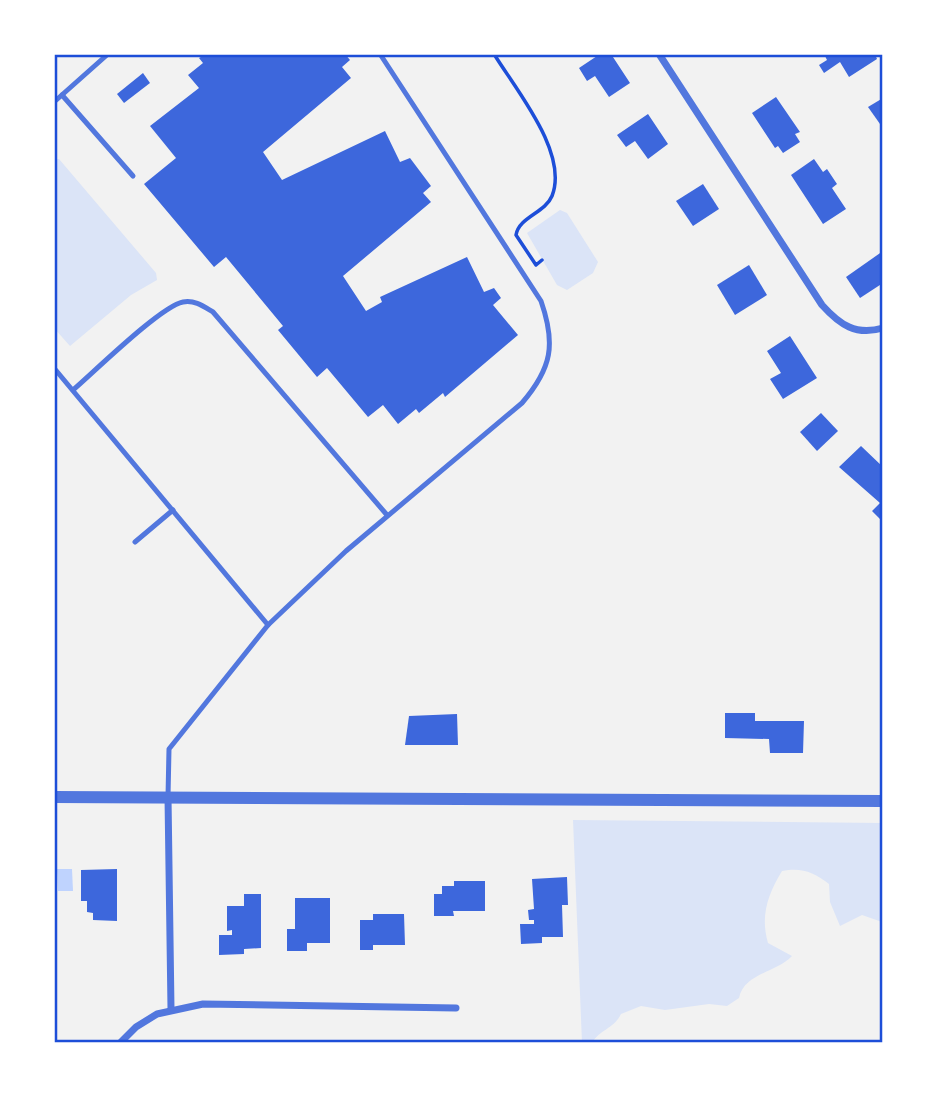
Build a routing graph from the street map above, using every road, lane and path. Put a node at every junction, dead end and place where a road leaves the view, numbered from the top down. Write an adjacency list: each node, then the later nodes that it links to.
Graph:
1 (108, 54): 5 (lane)
2 (380, 54): 13 (lane)
3 (494, 54): 8 (path)
4 (659, 54): 9 (street)
5 (62, 95): 6 (lane); 7 (lane)
6 (54, 102)
7 (133, 176)
8 (542, 260)
9 (883, 328)
10 (54, 368): 11 (lane)
11 (73, 390): 12 (lane); 13 (lane)
12 (173, 510): 14 (lane); 15 (lane)
13 (387, 515): 15 (lane)
14 (135, 542)
15 (268, 625): 17 (lane)
16 (54, 797): 17 (street)
17 (168, 797): 18 (street); 20 (street)
18 (883, 802)
19 (456, 1008): 20 (street)
20 (171, 1009): 21 (street)
21 (120, 1043)

